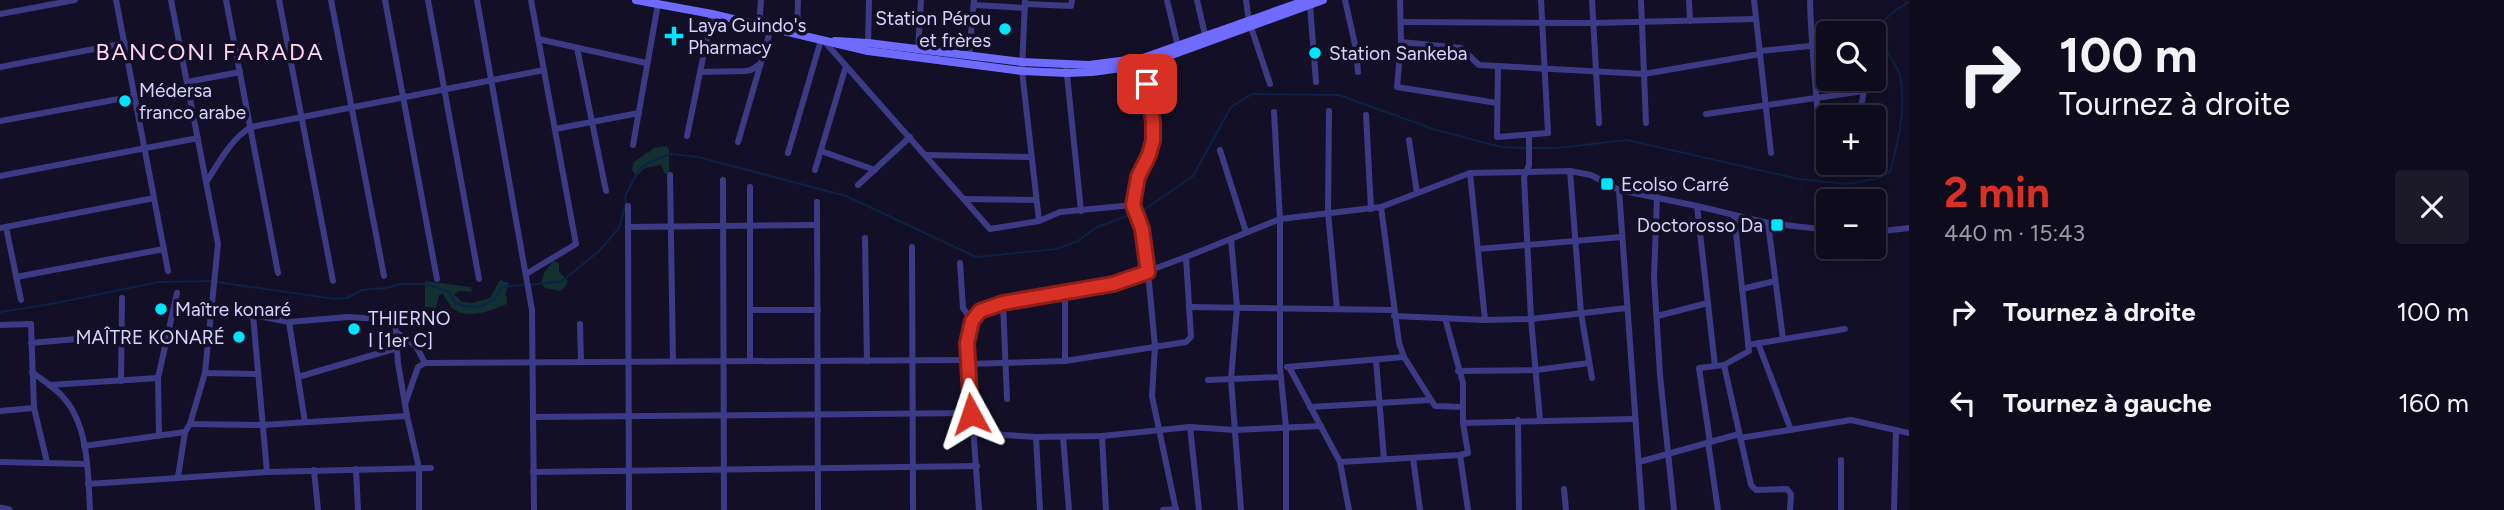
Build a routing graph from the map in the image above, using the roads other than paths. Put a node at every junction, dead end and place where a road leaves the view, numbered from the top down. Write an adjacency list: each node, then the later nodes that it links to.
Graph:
1 (75, 0): 37 (street)
2 (116, 0): 53 (street)
3 (171, 0): 78 (street)
4 (226, 0): 72 (street)
5 (279, 0): 95 (street)
6 (331, 0): 89 (street)
7 (385, 0): 83 (street)
8 (428, 0): 81 (street)
9 (477, 0): 77 (street)
10 (531, 0): 49 (street)
11 (636, 0): 34 (main road)
12 (692, 0): 36 (street)
13 (761, 0): 46 (street)
14 (799, 0): 48 (street)
15 (869, 0): 56 (street)
16 (921, 0): 60 (street)
17 (1072, 0): 35 (street)
18 (1167, 0): 58 (street)
19 (1197, 0): 50 (street)
20 (1246, 0): 45 (street)
21 (1323, 0): 33 (main road)
22 (1345, 0): 74 (street)
23 (1412, 0): 30 (street)
24 (1541, 0): 43 (street)
25 (1592, 0): 44 (street)
26 (1641, 0): 42 (street)
27 (1689, 0): 40 (street)
28 (1754, 0): 39 (street)
29 (1810, 0): 54 (street)
30 (1401, 1): 41 (street)
31 (1294, 2): 33 (main road); 45 (main road)
32 (974, 3): 35 (street); 61 (street)
33 (1308, 3): 45 (main road); 79 (street)
34 (658, 4): 36 (main road); 63 (street)
35 (1025, 4): 68 (street)
36 (691, 10): 38 (main road)
37 (0, 14)
38 (712, 14): 46 (main road); 73 (street)
39 (1756, 19): 40 (street); 59 (street)
40 (1690, 21): 42 (street)
41 (1401, 22): 43 (street); 52 (street)
42 (1642, 22): 44 (street); 76 (street)
43 (1542, 23): 44 (street); 70 (street)
44 (1593, 23): 75 (street)
45 (1250, 24): 50 (main road); 80 (street)
46 (759, 26): 47 (main road)
47 (771, 28): 48 (main road); 64 (street)
48 (797, 34): 51 (main road)
49 (538, 39): 57 (street); 71 (street)
50 (1207, 39): 58 (main road)
51 (822, 41): 56 (main road); 65 (street); 112 (street)
52 (1401, 42): 66 (street); 85 (street)
53 (125, 43): 67 (street); 82 (street)
54 (1811, 45): 55 (street); 59 (street); 84 (street)
55 (1816, 45)
56 (868, 47): 60 (main road)
57 (577, 48): 63 (street); 97 (street)
58 (1178, 50): 62 (main road)
59 (1760, 52): 76 (street); 86 (street)
60 (918, 53): 61 (main road); 68 (main road)
61 (969, 55): 68 (main road)
62 (1143, 61): 69 (main road); 135 (street)
63 (646, 64): 92 (street)
64 (761, 64): 73 (street); 107 (street)
65 (846, 66): 103 (street); 111 (street)
66 (1498, 66): 70 (street); 85 (street)
67 (0, 67)
68 (1022, 67): 69 (main road); 115 (street)
69 (1066, 69): 140 (street)
70 (1544, 69): 75 (street); 104 (street)
71 (544, 70): 77 (street); 101 (street)
72 (240, 72): 78 (street); 100 (street)
73 (700, 72): 102 (street)
74 (1357, 72)
75 (1596, 72): 76 (street); 98 (street)
76 (1644, 74): 99 (street)
77 (492, 80): 81 (street); 169 (street)
78 (187, 82): 105 (street)
79 (1316, 82)
80 (1270, 84)
81 (443, 90): 83 (street); 173 (street)
82 (135, 96): 96 (street); 109 (street)
83 (403, 97): 89 (street); 172 (street)
84 (1816, 98): 86 (street); 87 (street); 88 (street)
85 (1497, 103): 104 (street)
86 (1765, 105): 93 (street); 113 (street)
87 (1816, 105)
88 (1861, 105)
89 (352, 108): 95 (street); 170 (street)
90 (1329, 111): 141 (street)
91 (1274, 112): 143 (street)
92 (639, 113): 97 (street); 108 (street)
93 (1706, 114)
94 (1366, 115): 139 (street)
95 (302, 117): 100 (street); 174 (street)
96 (0, 121)
97 (591, 122): 101 (street); 128 (street)
98 (1599, 123)
99 (1646, 123)
100 (251, 127): 124 (street); 167 (street)
101 (555, 129): 169 (street)
102 (687, 136)
103 (910, 137): 114 (street); 117 (street)
104 (1529, 137): 118 (street)
105 (198, 138): 109 (street); 124 (street)
106 (1409, 140): 129 (street)
107 (738, 142)
108 (634, 145)
109 (145, 148): 122 (street); 131 (street)
110 (1220, 150): 155 (street)
111 (821, 151): 116 (street); 117 (street)
112 (788, 153)
113 (1770, 153)
114 (926, 155): 115 (street); 132 (street)
115 (1030, 158): 133 (street)
116 (815, 170)
117 (875, 170): 125 (street)
118 (1528, 171): 119 (street); 120 (street); 160 (street)
119 (1570, 171): 127 (street); 159 (street)
120 (1470, 173): 129 (street); 163 (street)
121 (670, 175): 151 (street)
122 (0, 176)
123 (723, 180): 147 (street)
124 (206, 182): 183 (street)
125 (858, 185)
126 (750, 187): 148 (street)
127 (1619, 190): 130 (street); 156 (street)
128 (606, 191)
129 (1417, 193): 138 (street)
130 (1657, 197): 137 (street); 194 (street)
131 (154, 198): 149 (street); 162 (street)
132 (964, 199): 133 (street); 144 (street)
133 (1036, 200): 144 (street)
134 (817, 202): 146 (street)
135 (1133, 205): 140 (street); 168 (street)
136 (628, 206): 150 (street)
137 (1697, 206): 142 (street); 182 (street)
138 (1381, 207): 139 (street); 191 (street)
139 (1371, 209): 141 (street)
140 (1081, 211): 144 (street)
141 (1328, 212): 143 (street); 188 (street)
142 (1734, 215): 145 (street); 176 (street)
143 (1280, 219): 155 (street); 186 (street)
144 (1039, 221)
145 (1768, 223): 153 (street); 175 (street)
146 (817, 225): 148 (street); 190 (street)
147 (723, 226): 148 (street); 151 (street); 218 (street)
148 (750, 226): 189 (street)
149 (3, 227): 171 (street)
150 (628, 227): 151 (street); 222 (street)
151 (671, 227): 217 (street)
152 (1909, 228): 154 (street)
153 (1816, 229)
154 (1886, 231)
155 (1246, 232): 158 (street)
156 (1622, 237): 159 (street); 187 (street)
157 (865, 238): 213 (street)
158 (1231, 239): 164 (street); 185 (street)
159 (1575, 241): 160 (street); 192 (street)
160 (1527, 245): 163 (street); 196 (street)
161 (912, 247): 214 (street)
162 (164, 249): 166 (street); 171 (street)
163 (1478, 249): 197 (street)
164 (1186, 257): 168 (street); 184 (street)
165 (960, 264): 198 (street)
166 (168, 271)
167 (278, 272)
168 (1148, 272): 177 (street); 208 (street)
169 (526, 274): 220 (street)
170 (384, 276)
171 (16, 277): 180 (street)
172 (437, 279)
173 (479, 279)
174 (332, 281)
175 (1775, 281): 176 (street); 205 (street)
176 (1742, 289): 209 (street)
177 (1065, 291): 181 (street); 215 (street)
178 (177, 293): 238 (street)
179 (122, 298): 204 (street)
180 (21, 300)
181 (1003, 303): 198 (street); 224 (street)
182 (1708, 303): 194 (street); 228 (street)
183 (212, 307): 193 (street); 234 (street)
184 (1189, 307): 185 (street); 208 (street)
185 (1237, 307): 186 (street); 240 (street)
186 (1279, 308): 188 (street); 230 (street)
187 (1627, 308): 192 (street); 260 (street)
188 (1337, 309): 191 (street)
189 (750, 310): 190 (street); 219 (street)
190 (818, 310): 212 (street)
191 (1394, 313): 195 (street); 211 (street)
192 (1581, 313): 196 (street); 226 (street)
193 (253, 315): 199 (street); 235 (street)
194 (1657, 316): 283 (street)
195 (1445, 318): 197 (street); 232 (street)
196 (1531, 319): 197 (street); 231 (street)
197 (1485, 320)
198 (972, 321): 223 (street)
199 (289, 322): 203 (street); 236 (street)
200 (580, 324): 221 (street)
201 (0, 325): 206 (street)
202 (1845, 328): 205 (street)
203 (396, 332): 210 (street); 225 (street)
204 (122, 335): 206 (street); 242 (street)
205 (1783, 339): 207 (street)
206 (31, 343): 233 (street)
207 (1758, 343): 209 (street); 271 (street)
208 (1155, 345): 215 (street); 273 (street)
209 (1748, 345): 227 (street)
210 (397, 348): 236 (street); 247 (street)
211 (1404, 357): 216 (street); 245 (street)
212 (818, 360): 213 (street); 219 (street); 252 (street)
213 (867, 360): 214 (street)
214 (912, 360): 223 (street); 253 (street)
215 (1065, 360): 224 (street)
216 (1376, 360): 229 (street); 246 (street)
217 (673, 361): 218 (street); 222 (street)
218 (724, 361): 219 (street); 255 (street)
219 (750, 361)
220 (533, 362): 221 (street); 225 (street); 257 (street)
221 (581, 362): 222 (street)
222 (628, 362): 258 (street)
223 (967, 362): 224 (street); 254 (street)
224 (1005, 362): 244 (street)
225 (425, 363): 247 (street)
226 (1589, 363): 231 (street); 239 (street)
227 (1724, 365): 228 (street); 278 (street)
228 (1715, 366): 281 (street)
229 (1289, 367): 230 (street); 248 (street)
230 (1280, 368): 237 (street)
231 (1536, 370): 232 (street); 259 (street)
232 (1458, 371): 249 (street)
233 (32, 372): 243 (street); 250 (street)
234 (205, 373): 235 (street); 264 (street)
235 (257, 374): 265 (street)
236 (298, 377): 262 (street)
237 (1281, 377): 240 (street); 268 (street)
238 (158, 378): 242 (street); 276 (street)
239 (1592, 378)
240 (1230, 379): 241 (street); 270 (street)
241 (1208, 380)
242 (121, 381): 243 (street)
243 (49, 385): 282 (street)
244 (1007, 399)
245 (1431, 400): 246 (street); 249 (street)
246 (1380, 403): 248 (street); 286 (street)
247 (405, 404): 256 (street)
248 (1310, 407): 266 (street)
249 (1463, 407): 263 (street)
250 (34, 408): 251 (street); 291 (street)
251 (0, 411)
252 (818, 414): 253 (street); 255 (street); 294 (street)
253 (912, 414): 254 (street); 295 (street)
254 (971, 414): 274 (street)
255 (724, 415): 258 (street); 298 (street)
256 (407, 416): 262 (street); 296 (street)
257 (533, 416): 258 (street); 303 (street)
258 (629, 416): 301 (street)
259 (1540, 419): 260 (street); 261 (street)
260 (1635, 419): 290 (street)
261 (1518, 420): 263 (street); 330 (street)
262 (305, 422): 265 (street)
263 (1463, 423): 284 (street)
264 (190, 424): 265 (street); 272 (street)
265 (262, 425): 302 (street)
266 (1321, 426): 268 (street); 289 (street)
267 (1190, 427): 270 (street); 273 (street); 324 (street)
268 (1286, 427): 270 (street); 326 (street)
269 (1896, 429): 271 (street); 275 (street); 337 (street)
270 (1235, 430): 325 (street)
271 (1791, 430): 278 (street)
272 (185, 432): 276 (street); 304 (street)
273 (1159, 432): 277 (street); 308 (street)
274 (974, 433): 279 (street); 293 (street)
275 (1909, 433)
276 (159, 435): 282 (street)
277 (1101, 436): 280 (street); 322 (street)
278 (1740, 436): 281 (street); 335 (street)
279 (1036, 437): 280 (street); 320 (street)
280 (1063, 437): 321 (street)
281 (1709, 442): 283 (street); 334 (street)
282 (84, 446): 292 (street)
283 (1668, 454): 290 (street); 333 (street)
284 (1460, 455): 285 (street); 329 (street)
285 (1413, 458): 286 (street); 328 (street)
286 (1384, 459): 289 (street)
287 (1840, 460): 336 (street)
288 (0, 462): 291 (street)
289 (1340, 462): 327 (street)
290 (1639, 462): 332 (street)
291 (47, 463): 292 (street)
292 (86, 464): 305 (street)
293 (977, 466): 295 (street); 319 (street)
294 (818, 467): 295 (street); 298 (street); 317 (street)
295 (913, 467): 318 (street)
296 (419, 468): 297 (street); 299 (street); 313 (street)
297 (431, 468)
298 (724, 468): 301 (street); 316 (street)
299 (356, 469): 300 (street); 312 (street)
300 (314, 470): 302 (street); 311 (street)
301 (629, 470): 303 (street); 315 (street)
302 (267, 472): 304 (street)
303 (533, 472): 314 (street)
304 (178, 477): 305 (street)
305 (88, 484): 310 (street)
306 (1564, 489): 331 (street)
307 (0, 508): 309 (street)
308 (1176, 509): 323 (street)
309 (9, 510)
310 (90, 510)
311 (318, 510)
312 (358, 510)
313 (419, 510)
314 (534, 510)
315 (629, 510)
316 (724, 510)
317 (818, 510)
318 (913, 510)
319 (979, 510)
320 (1040, 510)
321 (1069, 510)
322 (1107, 510)
323 (1163, 510)
324 (1199, 510)
325 (1241, 510)
326 (1286, 510)
327 (1349, 510)
328 (1420, 510)
329 (1468, 510)
330 (1519, 510)
331 (1566, 510)
332 (1642, 510)
333 (1674, 510)
334 (1718, 510)
335 (1790, 510)
336 (1841, 510)
337 (1894, 510)

